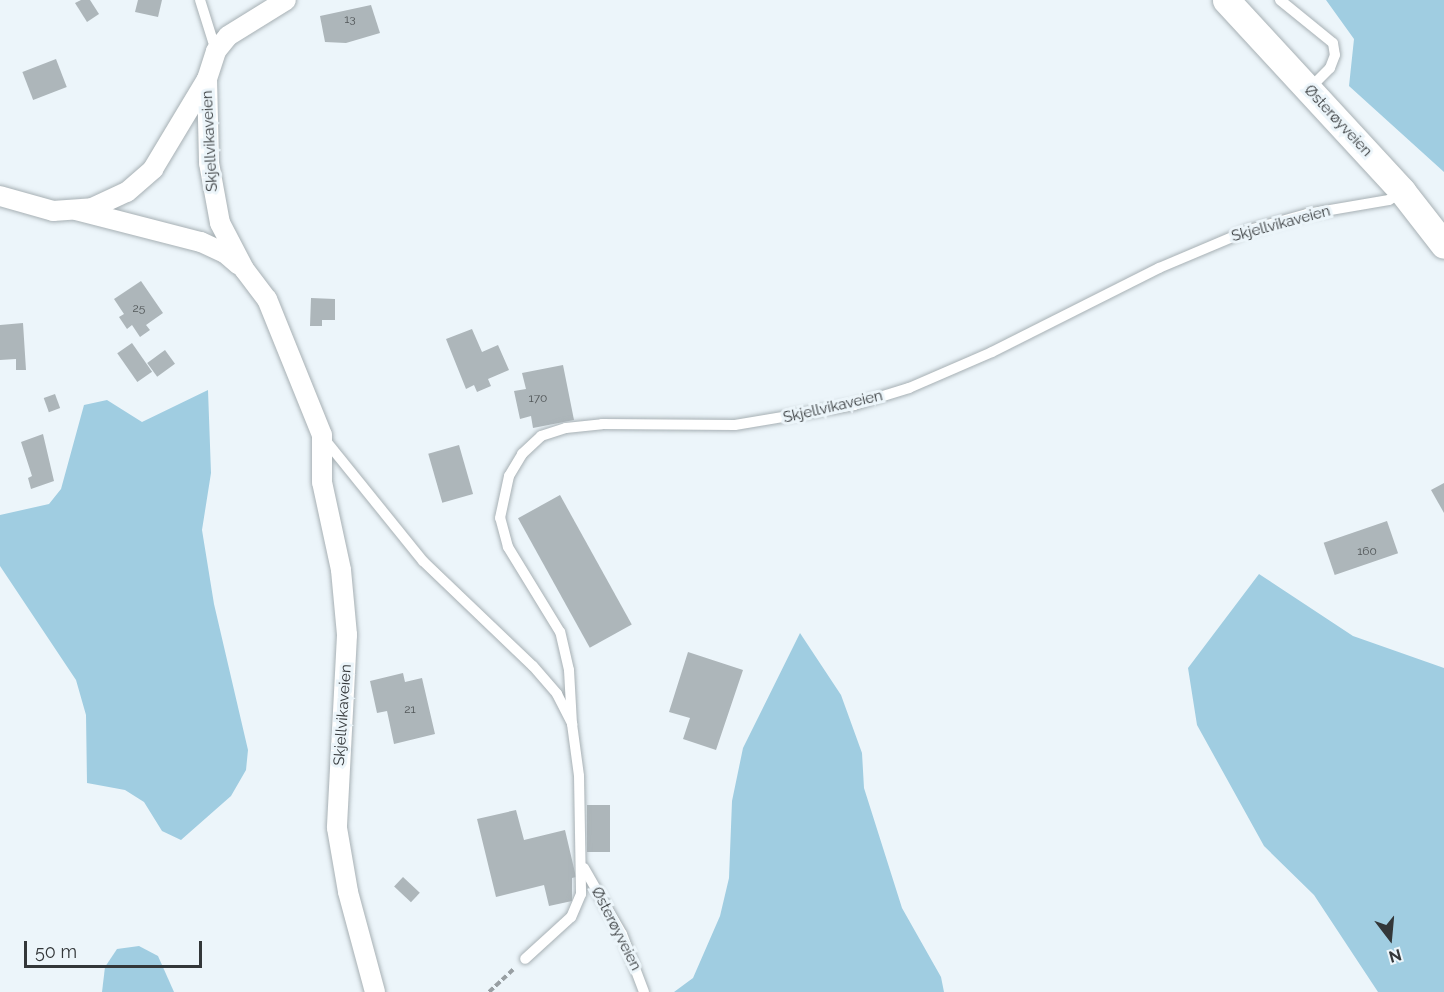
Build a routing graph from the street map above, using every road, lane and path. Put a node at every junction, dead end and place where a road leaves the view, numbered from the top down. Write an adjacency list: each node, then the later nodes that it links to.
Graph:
1 (201, 0): 5 (lane)
2 (286, 0): 5 (street, Skjellvikaveien)
3 (1226, 0): 7 (main road, Østerøyveien)
4 (1280, 0): 7 (lane)
5 (216, 51): 6 (street, Skjellvikaveien)
6 (207, 79): 10 (street, Skjellvikaveien); 12 (street, Skjellvikaveien)
7 (1309, 89): 8 (main road, Østerøyveien)
8 (1402, 191): 11 (main road, Østerøyveien); 14 (lane, Skjellvikaveien)
9 (0, 196): 10 (street, Skjellvikaveien)
10 (75, 209): 12 (street, Skjellvikaveien)
11 (1444, 245)
12 (244, 269): 13 (street, Skjellvikaveien)
13 (322, 435): 14 (lane, Skjellvikaveien); 17 (street, Skjellvikaveien)
14 (572, 724): 15 (lane, Skjellvikaveien)
15 (584, 868): 16 (lane, Skjellvikaveien); 19 (lane, Østerøyveien)
16 (525, 959): 18 (path)
17 (375, 992)
18 (489, 992)
19 (644, 992)

